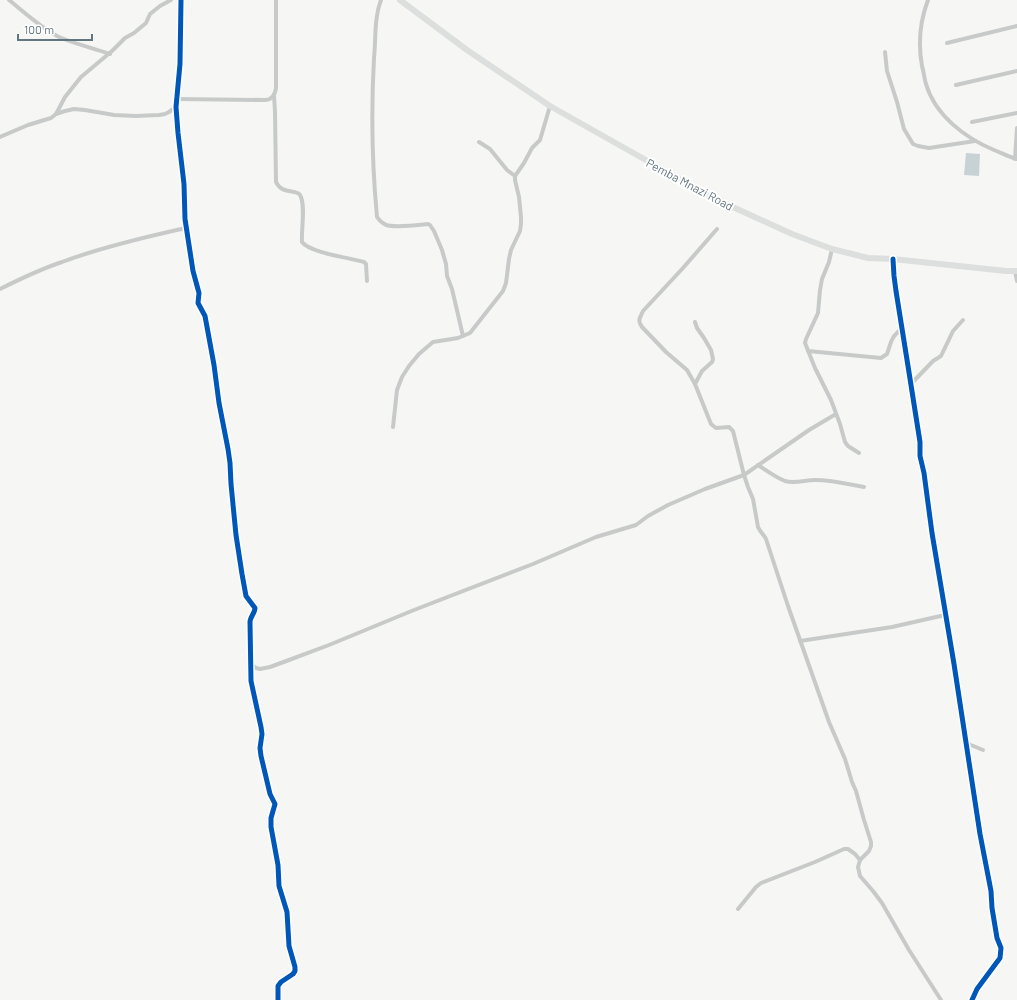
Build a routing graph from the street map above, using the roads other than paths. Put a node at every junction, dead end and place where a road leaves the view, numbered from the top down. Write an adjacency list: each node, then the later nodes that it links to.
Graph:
1 (9, 0): 11 (street)
2 (171, 0): 11 (street)
3 (181, 0): 15 (street)
4 (276, 0): 14 (street)
5 (381, 0): 38 (street)
6 (400, 0): 16 (main road, Pemba Mnazi Road)
7 (928, 0): 23 (street)
8 (1017, 26): 9 (street)
9 (947, 43)
10 (885, 52): 23 (street)
11 (110, 54): 18 (street)
12 (1017, 71): 13 (street)
13 (956, 85)
14 (274, 95): 15 (street); 32 (street)
15 (177, 99): 17 (street)
16 (550, 106): 26 (street); 29 (main road, Pemba Mnazi Road)
17 (176, 107): 18 (street); 27 (street)
18 (56, 114): 22 (street)
19 (1017, 114): 20 (street)
20 (972, 122)
21 (1017, 128): 25 (street)
22 (0, 137)
23 (976, 141): 25 (street)
24 (479, 142): 26 (street)
25 (1016, 159)
26 (515, 176): 38 (street)
27 (186, 228): 34 (street); 50 (street)
28 (717, 229): 40 (street)
29 (832, 249): 30 (main road, Pemba Mnazi Road); 39 (street)
30 (893, 259): 31 (main road, Pemba Mnazi Road); 37 (street)
31 (1016, 271): 33 (street)
32 (367, 281)
33 (1017, 281)
34 (0, 288)
35 (963, 320): 41 (street)
36 (695, 322): 40 (street)
37 (902, 328): 39 (street); 41 (street)
38 (463, 336): 43 (street)
39 (808, 351): 42 (street)
40 (695, 384): 46 (street)
41 (910, 385): 48 (street)
42 (836, 414): 44 (street); 45 (street)
43 (393, 427)
44 (859, 453)
45 (758, 465): 46 (street); 47 (street)
46 (744, 475): 49 (street); 50 (street)
47 (864, 487)
48 (945, 615): 49 (street); 51 (street)
49 (800, 641): 53 (street)
50 (251, 664): 55 (street)
51 (966, 743): 52 (street); 57 (street)
52 (983, 750)
53 (860, 860): 54 (street); 56 (street)
54 (738, 909)
55 (278, 1000)
56 (941, 1000)
57 (972, 1000)

